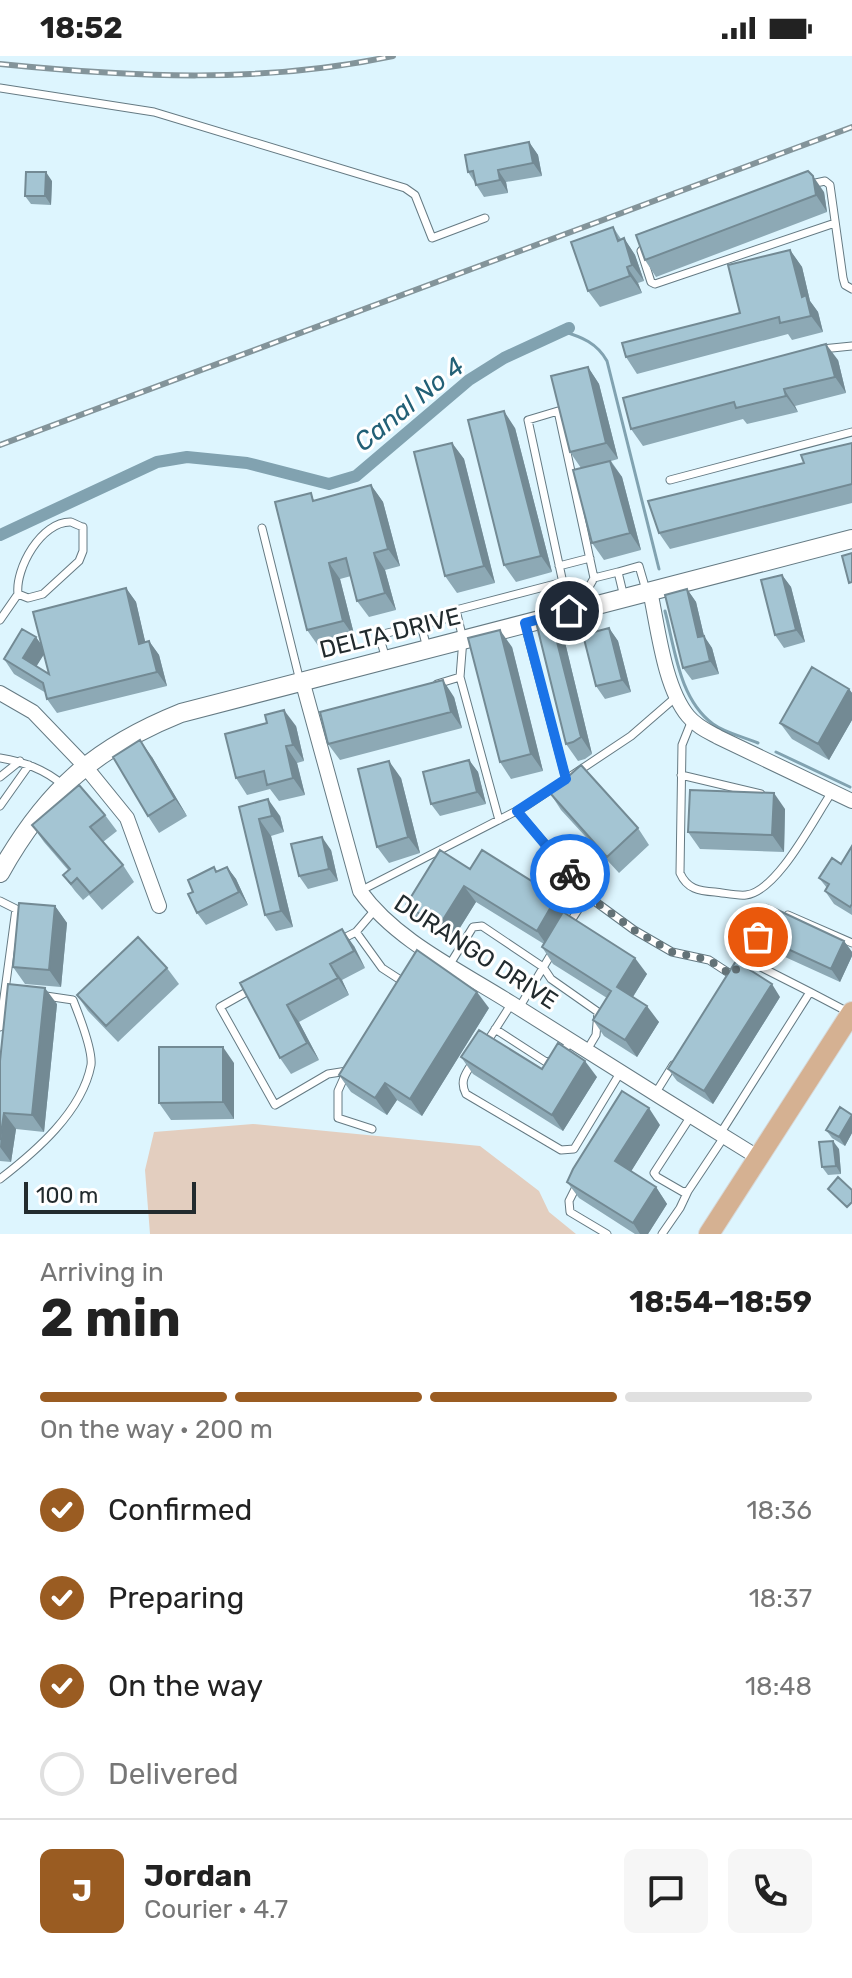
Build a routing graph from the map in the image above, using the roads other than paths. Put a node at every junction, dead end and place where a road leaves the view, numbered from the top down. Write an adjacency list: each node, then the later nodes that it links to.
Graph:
1 (0, 88): 3 (lane)
2 (805, 186): 4 (lane)
3 (485, 218)
4 (835, 223): 5 (lane); 6 (lane)
5 (658, 241)
6 (852, 289)
7 (852, 346): 8 (lane)
8 (809, 352)
9 (852, 432): 10 (lane)
10 (670, 480)
11 (262, 528): 31 (lane)
12 (852, 539): 18 (main road, DELTA DRIVE)
13 (590, 558): 14 (lane); 14 (lane); 16 (lane)
14 (559, 566): 17 (lane)
15 (618, 572): 16 (lane); 18 (lane); 20 (lane)
16 (594, 578): 21 (lane)
17 (563, 582): 22 (lane); 23 (lane)
18 (648, 591): 20 (main road, DELTA DRIVE); 34 (street)
19 (18, 594): 19 (lane); 24 (lane)
20 (625, 597): 21 (main road, DELTA DRIVE)
21 (592, 605): 22 (main road, DELTA DRIVE)
22 (569, 611): 25 (main road, DELTA DRIVE)
23 (457, 616): 26 (lane); 27 (lane)
24 (0, 620)
25 (525, 623): 27 (main road, DELTA DRIVE); 42 (lane)
26 (421, 625): 28 (lane); 29 (lane)
27 (463, 639): 28 (main road, DELTA DRIVE); 30 (lane)
28 (427, 648): 29 (main road, DELTA DRIVE)
29 (386, 659): 31 (main road, DELTA DRIVE)
30 (460, 677): 32 (lane); 49 (lane)
31 (301, 681): 39 (main road, DELTA DRIVE); 51 (street, DURANGO DRIVE)
32 (425, 687)
33 (0, 693): 39 (street)
34 (676, 697): 35 (street); 42 (lane)
35 (692, 720): 40 (lane); 44 (street)
36 (0, 758): 37 (lane)
37 (20, 761): 38 (lane); 41 (lane)
38 (29, 765): 43 (lane); 47 (lane)
39 (84, 765): 43 (main road, DELTA DRIVE); 54 (street)
40 (681, 775): 44 (lane); 45 (lane)
41 (0, 777)
42 (566, 779): 48 (lane)
43 (64, 786): 50 (main road, DELTA DRIVE)
44 (832, 792): 46 (street)
45 (763, 795)
46 (852, 801)
47 (0, 806)
48 (517, 811): 49 (lane); 52 (lane)
49 (499, 820): 51 (lane)
50 (0, 873)
51 (360, 891): 56 (street, DURANGO DRIVE)
52 (588, 894): 58 (lane); 67 (lane)
53 (0, 901): 75 (lane)
54 (159, 906)
55 (776, 910): 61 (lane)
56 (374, 911): 59 (lane); 64 (street, DURANGO DRIVE)
57 (765, 925): 63 (lane)
58 (565, 930)
59 (356, 932): 62 (lane); 68 (lane)
60 (558, 943): 65 (lane)
61 (852, 943)
62 (328, 947)
63 (746, 962): 67 (lane); 71 (lane)
64 (450, 964): 65 (lane); 76 (street, DURANGO DRIVE)
65 (543, 967): 76 (lane); 81 (lane)
66 (409, 970): 68 (lane)
67 (732, 975): 70 (lane)
68 (402, 981): 72 (lane)
69 (258, 986): 84 (lane)
70 (723, 989)
71 (810, 992): 77 (lane); 89 (lane)
72 (394, 994)
73 (16, 995): 75 (lane)
74 (43, 996): 92 (lane)
75 (2, 997): 78 (lane)
76 (515, 1005): 79 (lane); 80 (street, DURANGO DRIVE)
77 (852, 1012): 90 (main road)
78 (0, 1027)
79 (495, 1029): 80 (lane); 85 (lane)
80 (571, 1040): 81 (street, DURANGO DRIVE)
81 (587, 1050): 85 (street, DURANGO DRIVE)
82 (680, 1054): 86 (lane)
83 (354, 1060): 84 (lane)
84 (346, 1073): 88 (lane)
85 (620, 1073): 86 (street, DURANGO DRIVE)
86 (655, 1094): 87 (street, DURANGO DRIVE)
87 (691, 1116): 89 (street, DURANGO DRIVE); 93 (lane)
88 (372, 1129)
89 (722, 1135): 90 (street, DURANGO DRIVE); 93 (lane)
90 (759, 1158): 96 (main road)
91 (581, 1178): 94 (lane)
92 (0, 1179)
93 (688, 1191): 95 (lane)
94 (607, 1234)
95 (662, 1234)
96 (709, 1234)

